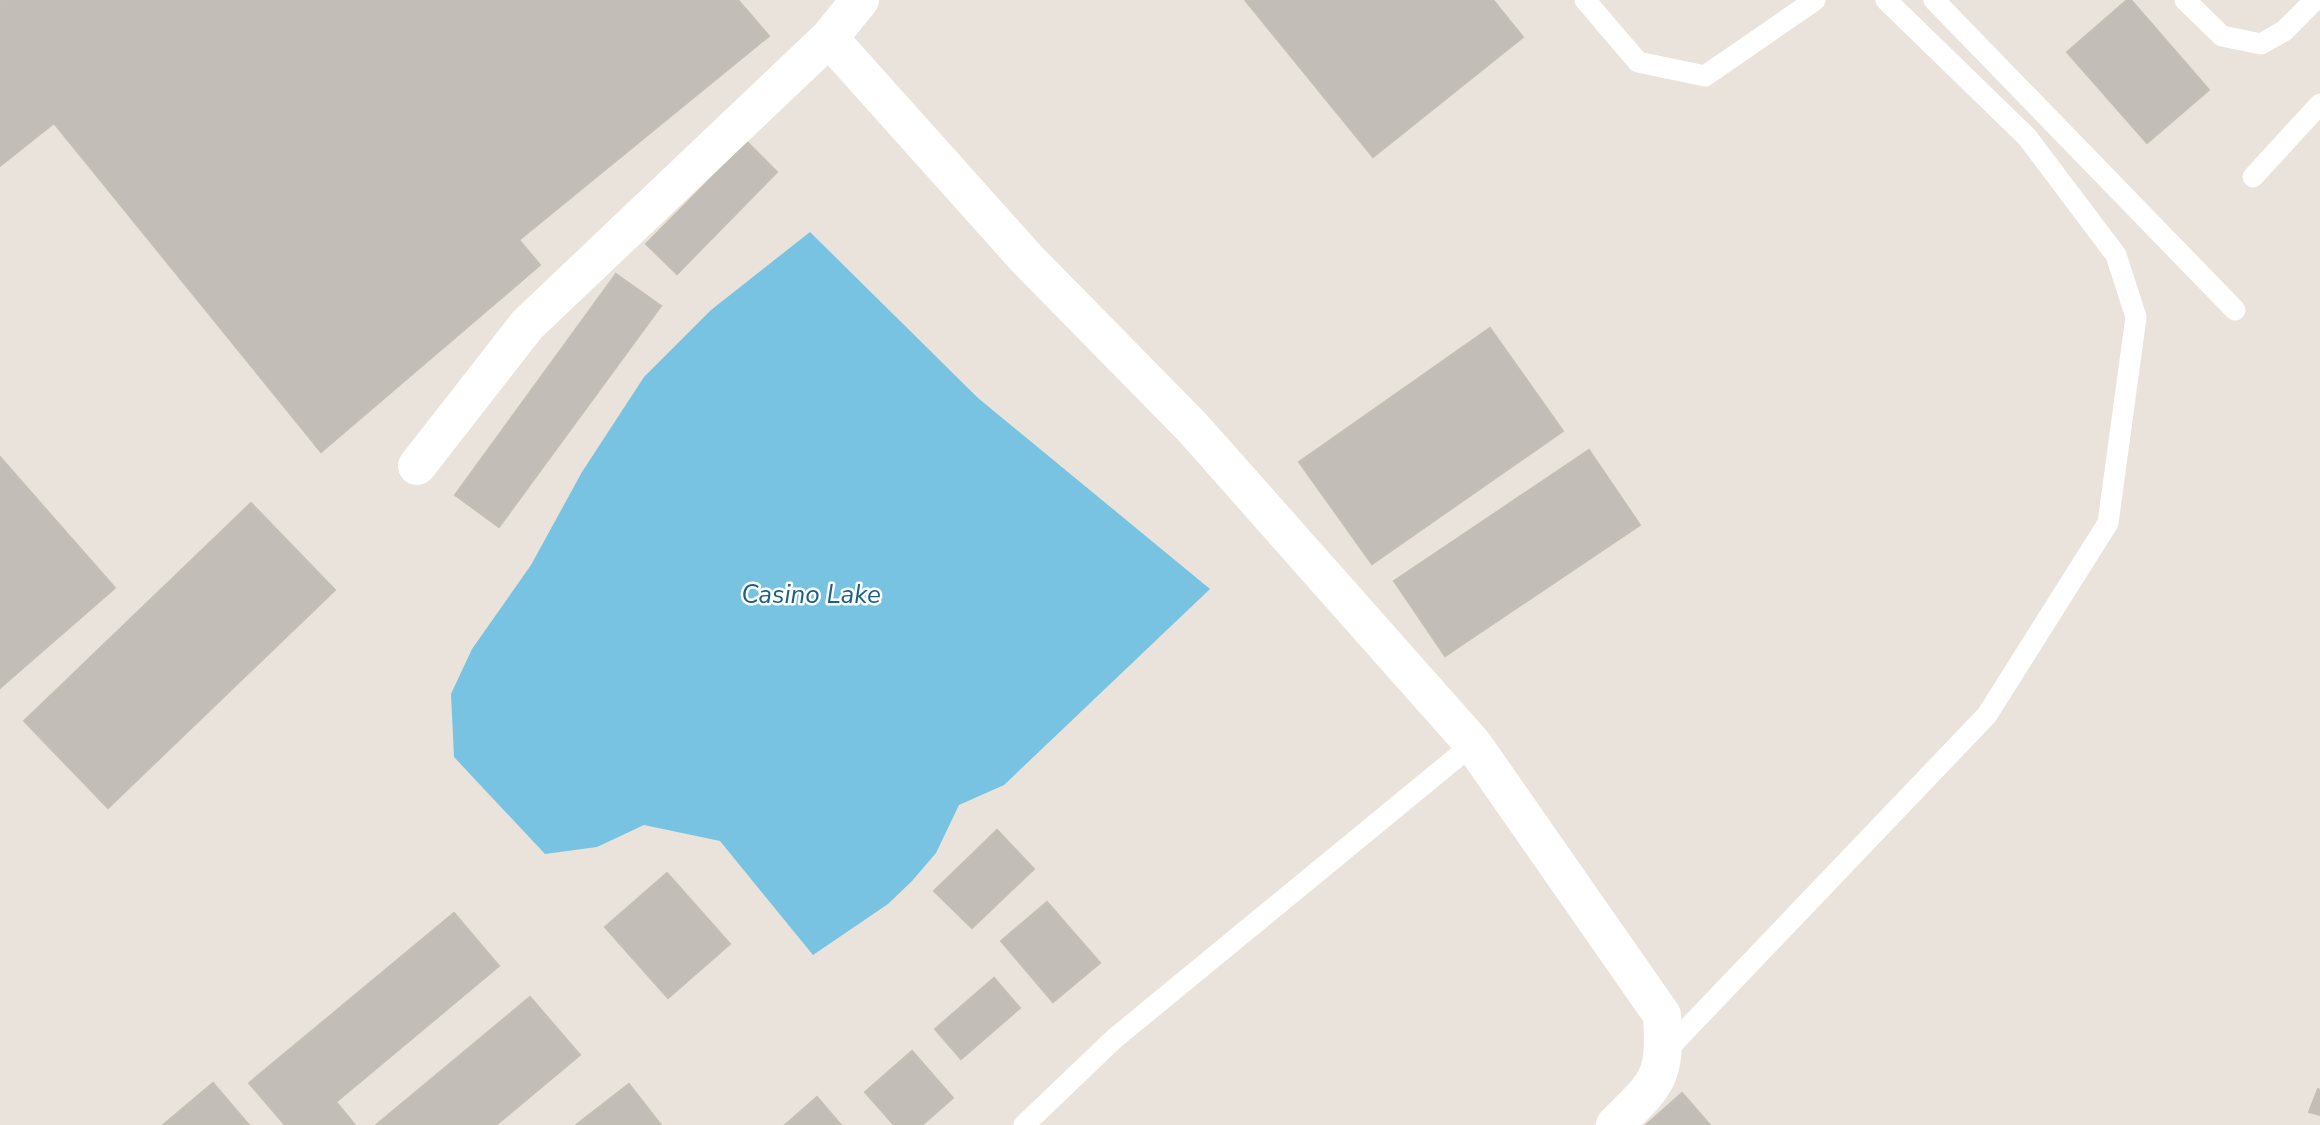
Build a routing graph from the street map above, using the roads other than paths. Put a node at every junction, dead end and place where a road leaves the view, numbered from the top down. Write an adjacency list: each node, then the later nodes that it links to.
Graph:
1 (860, 0): 8 (street)
2 (1585, 0): 3 (lane)
3 (1815, 0)
4 (1886, 0): 14 (lane)
5 (1934, 0): 11 (lane)
6 (2185, 0): 7 (lane)
7 (2315, 0)
8 (829, 38): 12 (street); 13 (street)
9 (2320, 103): 10 (lane)
10 (2253, 177)
11 (2235, 310)
12 (417, 466)
13 (1473, 744): 14 (street); 15 (lane)
14 (1664, 1053): 16 (street)
15 (1024, 1125)
16 (1615, 1125)

